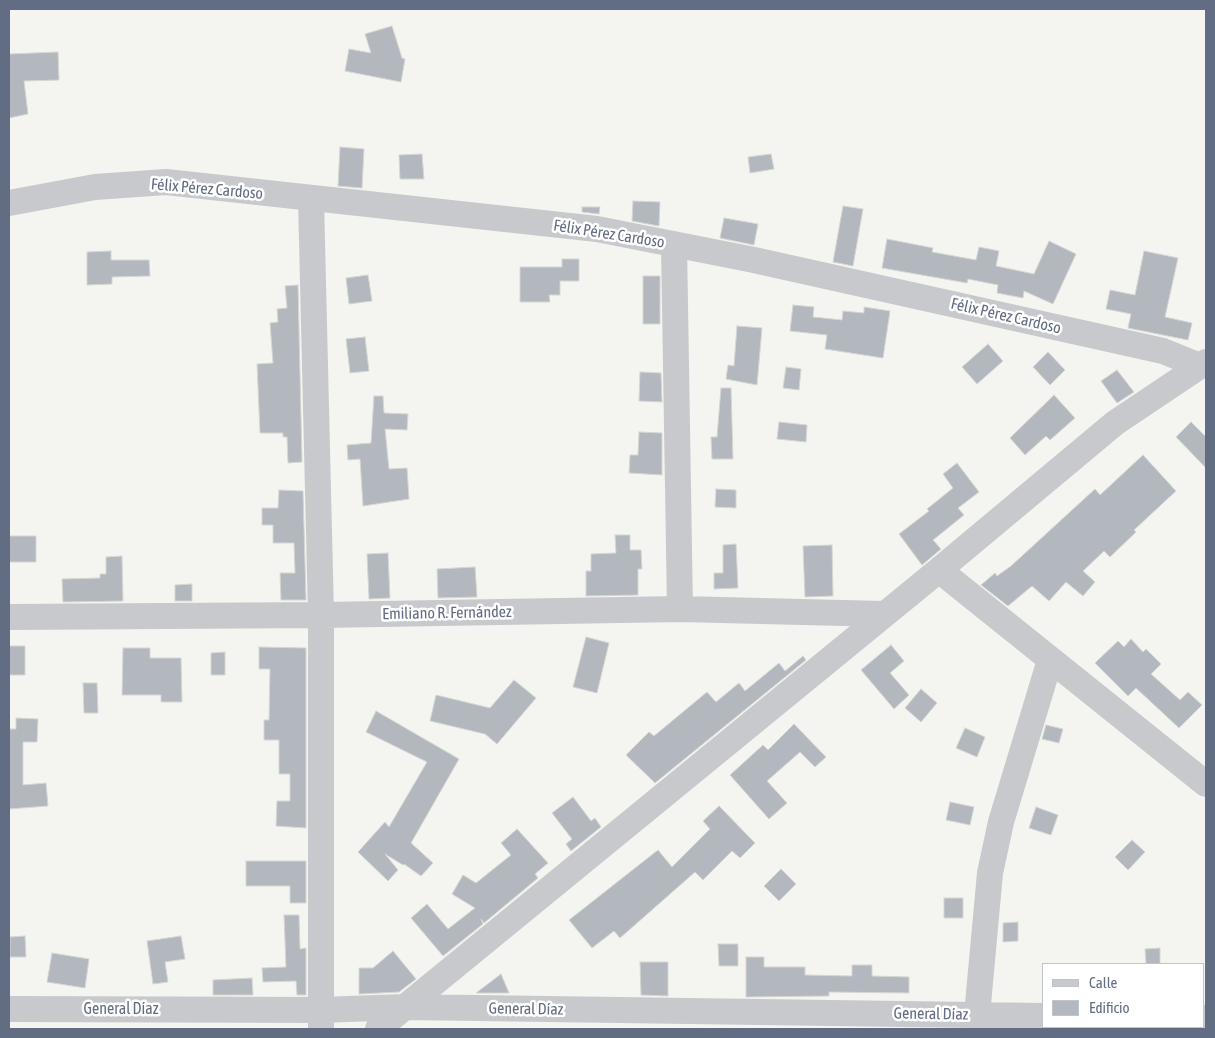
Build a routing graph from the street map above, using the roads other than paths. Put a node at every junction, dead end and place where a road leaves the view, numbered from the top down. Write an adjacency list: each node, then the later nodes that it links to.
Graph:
1 (311, 199): 2 (street, Félix Pérez Cardoso); 3 (street, Félix Pérez Cardoso); 8 (street)
2 (9, 203)
3 (674, 244): 4 (street, Félix Pérez Cardoso); 6 (street)
4 (1203, 364): 5 (street)
5 (939, 570): 7 (street); 10 (street)
6 (680, 609): 7 (street, Emiliano R. Fernández); 8 (street, Emiliano R. Fernández)
7 (884, 614): 12 (street)
8 (321, 615): 9 (street, Emiliano R. Fernández); 16 (street)
9 (9, 617)
10 (1050, 660): 11 (street); 14 (street)
11 (1206, 784)
12 (406, 1007): 16 (street, General Díaz); 17 (street, General Díaz); 18 (street)
13 (9, 1009): 16 (street, General Díaz)
14 (977, 1015): 15 (street, General Díaz); 17 (street, General Díaz)
15 (1042, 1016)
16 (321, 1019)
17 (630, 1020)
18 (378, 1029)

